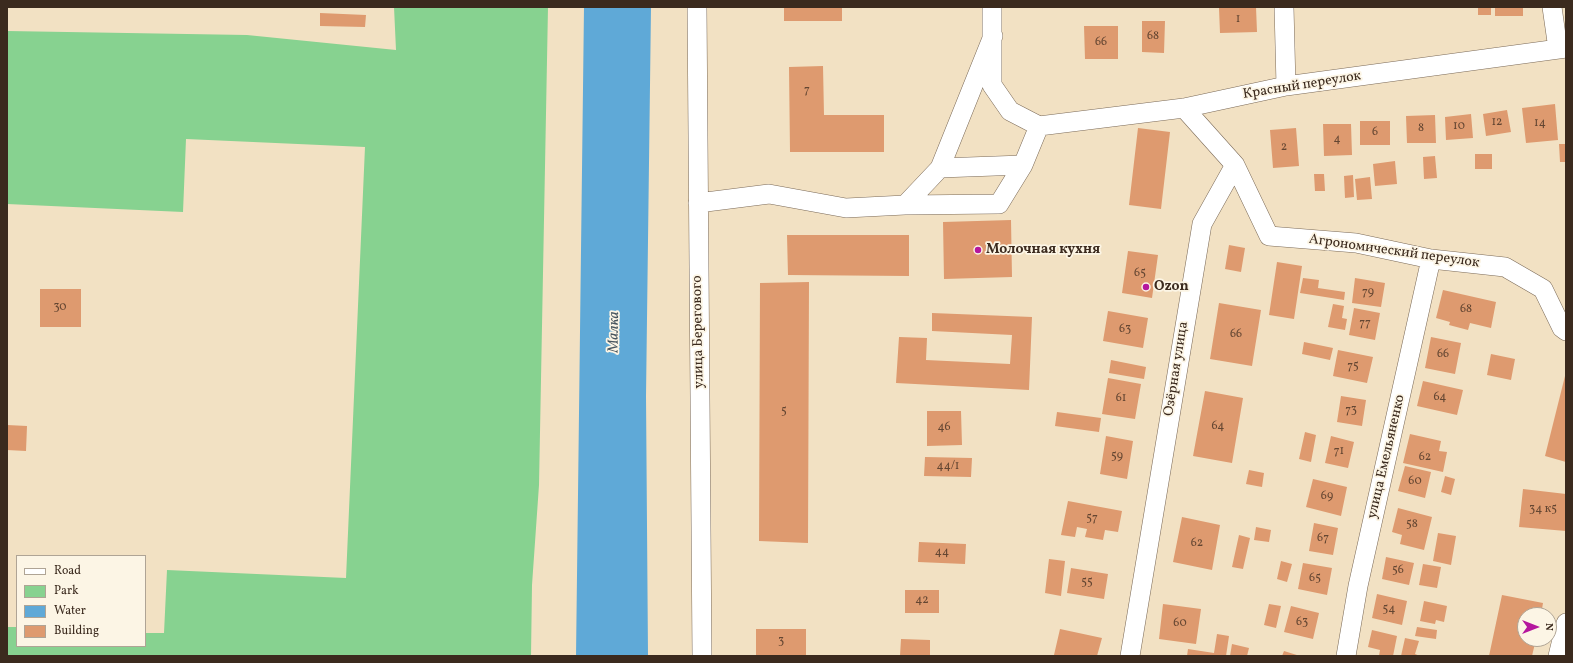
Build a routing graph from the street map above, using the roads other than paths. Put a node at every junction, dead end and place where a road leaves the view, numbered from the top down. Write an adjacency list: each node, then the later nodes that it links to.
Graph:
1 (697, 7): 13 (street, улица Берегового)
2 (992, 7): 5 (street)
3 (1284, 7): 7 (street)
4 (1552, 7): 6 (street)
5 (993, 36): 9 (street); 12 (street)
6 (1562, 48): 7 (street, Красный переулок)
7 (1286, 86): 8 (street, Красный переулок)
8 (1184, 108): 9 (street, Красный переулок); 11 (street)
9 (1039, 126): 10 (street)
10 (1023, 165): 12 (street); 14 (street)
11 (1235, 165): 15 (street, Агрономический переулок); 19 (street, Озёрная улица)
12 (940, 168): 14 (street)
13 (698, 203): 14 (street); 18 (street, улица Берегового)
14 (905, 205)
15 (1431, 259): 16 (street, Агрономический переулок); 20 (street, улица Емельяненко)
16 (1566, 331)
17 (1566, 623): 21 (street)
18 (702, 656)
19 (1130, 656)
20 (1346, 656)
21 (1558, 656)

